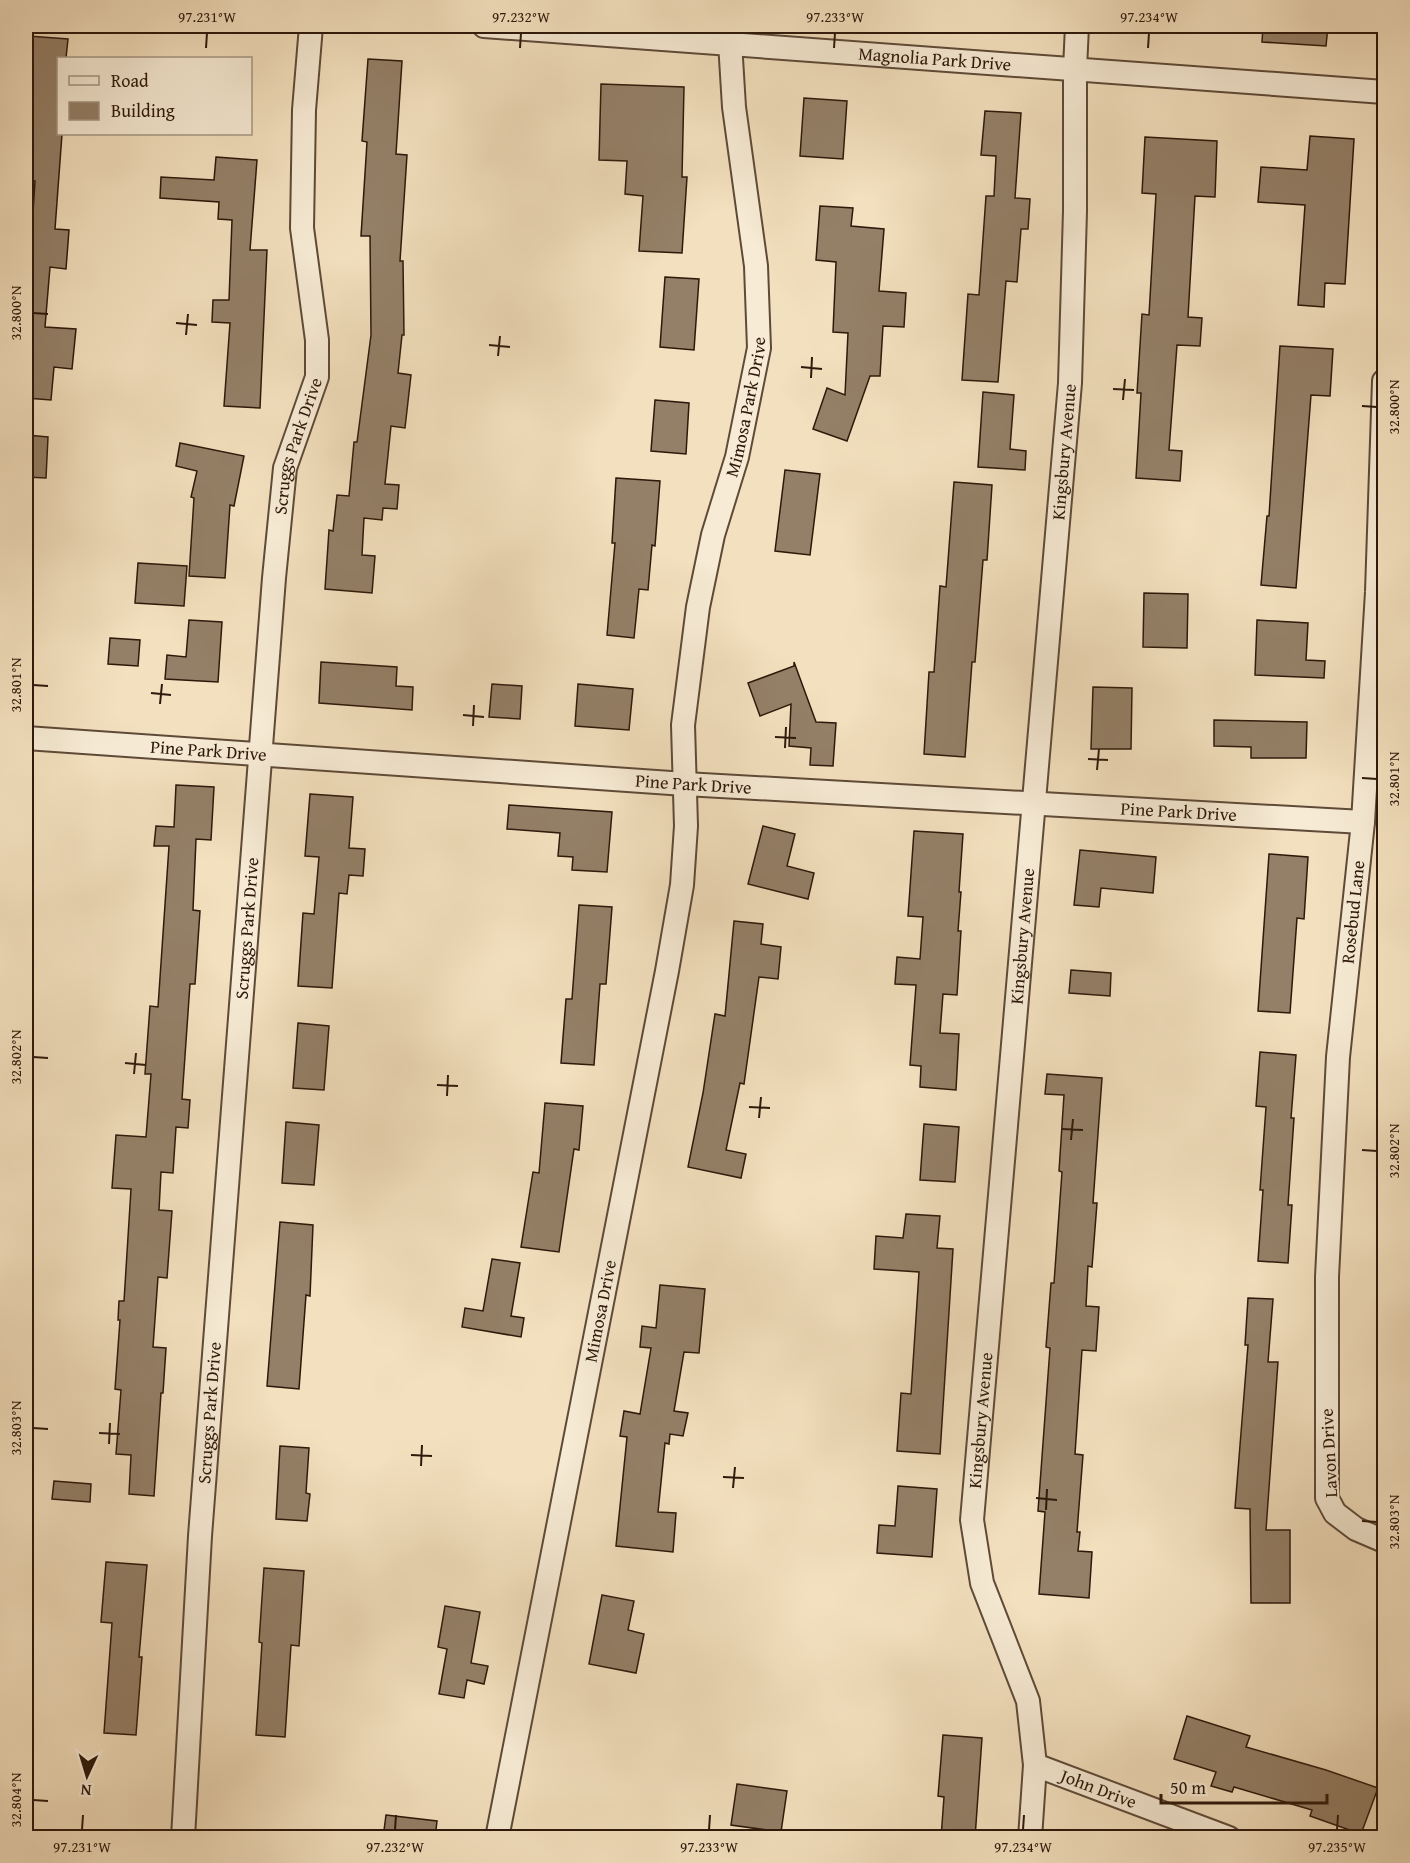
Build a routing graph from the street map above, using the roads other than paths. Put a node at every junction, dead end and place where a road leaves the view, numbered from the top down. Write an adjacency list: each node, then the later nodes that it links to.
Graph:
1 (311, 26): 9 (street, Scruggs Park Drive)
2 (484, 26): 4 (street, Magnolia Park Drive)
3 (1077, 26): 5 (street, Kingsbury Avenue)
4 (730, 35): 5 (street, Magnolia Park Drive); 10 (street, Mimosa Park Drive)
5 (1075, 69): 6 (street, Magnolia Park Drive); 11 (street, Kingsbury Avenue)
6 (1384, 92)
7 (1384, 381): 12 (street, Rosebud Lane)
8 (26, 738): 9 (street, Pine Park Drive)
9 (261, 756): 10 (street, Pine Park Drive); 16 (street, Scruggs Park Drive)
10 (685, 784): 11 (street, Pine Park Drive); 17 (street, Mimosa Drive)
11 (1034, 803): 12 (street, Pine Park Drive); 15 (street, Kingsbury Avenue)
12 (1363, 822): 13 (street, Rosebud Lane)
13 (1326, 1371): 14 (street, Lavon Drive)
14 (1384, 1541)
15 (1035, 1766): 18 (street, Kingsbury Avenue); 19 (street, John Drive)
16 (183, 1838)
17 (497, 1838)
18 (1029, 1838)
19 (1229, 1838)

